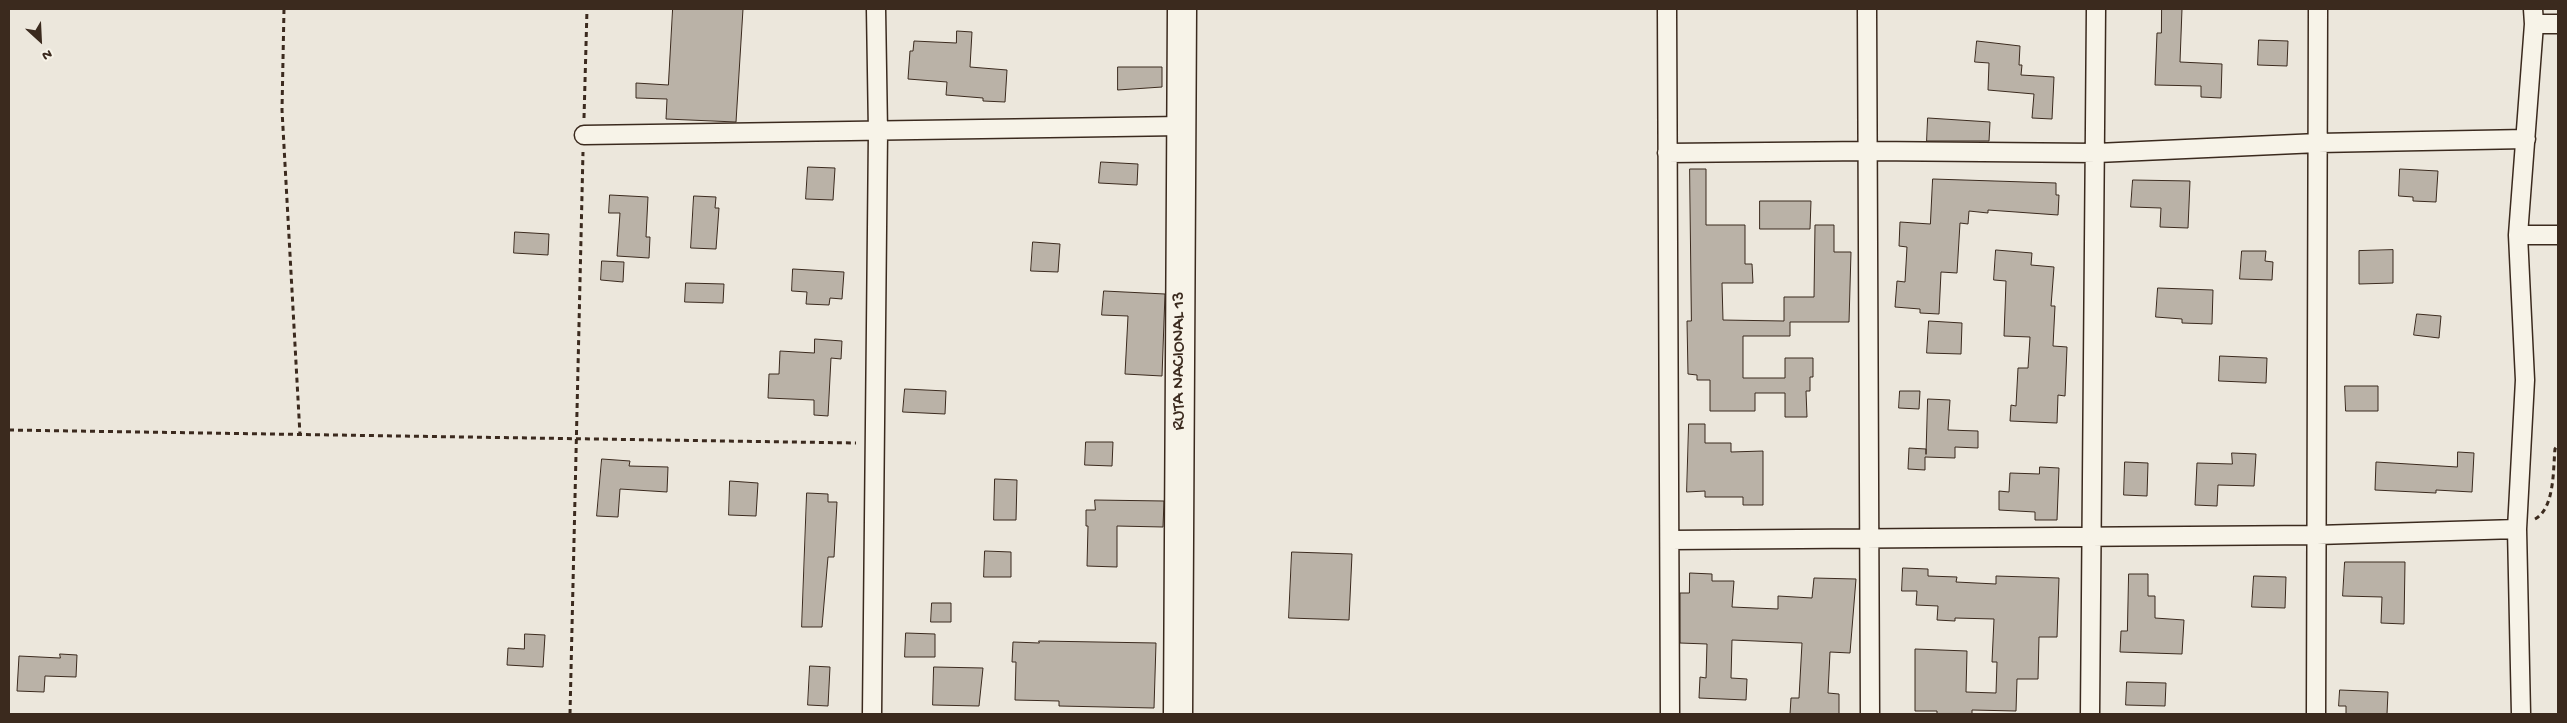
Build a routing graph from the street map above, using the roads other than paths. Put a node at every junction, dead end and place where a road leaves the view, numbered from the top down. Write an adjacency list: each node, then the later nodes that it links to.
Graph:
1 (876, 9): 10 (street)
2 (1182, 9): 9 (highway, RUTA NACIONAL 13)
3 (1667, 9): 16 (street)
4 (1867, 9): 14 (street)
5 (2096, 9): 15 (street)
6 (2318, 9): 13 (street)
7 (2534, 16): 8 (street); 12 (street)
8 (2558, 24)
9 (1181, 126): 10 (street); 25 (highway, RUTA NACIONAL 13)
10 (878, 132): 11 (street); 24 (street)
11 (584, 135)
12 (2526, 139): 13 (street); 17 (street)
13 (2318, 143): 15 (street); 21 (street)
14 (1868, 151): 15 (street); 16 (street); 22 (street)
15 (2097, 153): 20 (street)
16 (1667, 154): 23 (street)
17 (2518, 235): 18 (street); 19 (street)
18 (2558, 235)
19 (2518, 529): 21 (street); 30 (street)
20 (2091, 535): 21 (street); 22 (street); 28 (street)
21 (2317, 535): 29 (street)
22 (1869, 539): 23 (street); 27 (street)
23 (1670, 540): 26 (street)
24 (872, 714)
25 (1178, 714)
26 (1670, 714)
27 (1870, 714)
28 (2090, 714)
29 (2316, 714)
30 (2521, 714)

